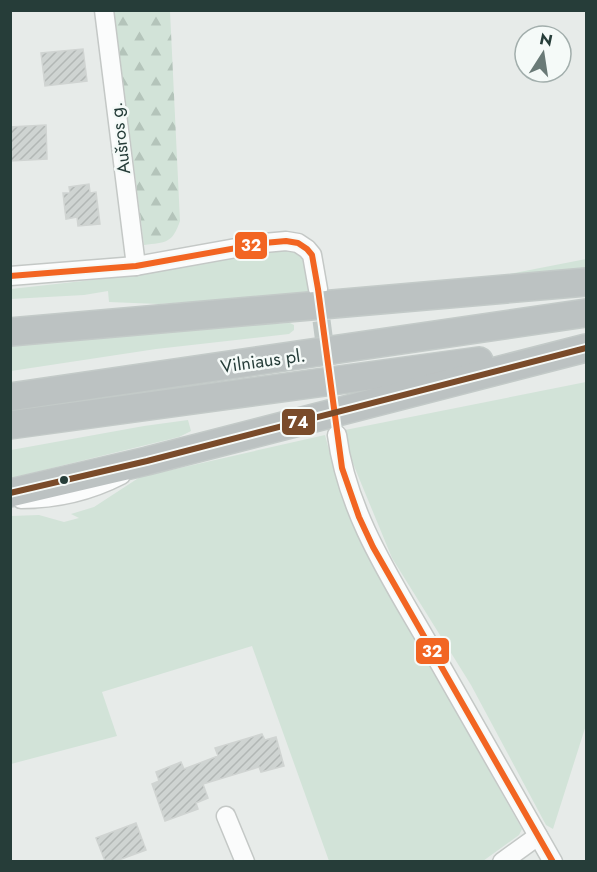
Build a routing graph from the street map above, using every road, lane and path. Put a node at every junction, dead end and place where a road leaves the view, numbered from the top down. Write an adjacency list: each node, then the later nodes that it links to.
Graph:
1 (104, 10): 2 (street, Aušros g.)
2 (136, 266): 3 (street); 5 (street)
3 (10, 276)
4 (586, 282): 7 (highway)
5 (318, 289)
6 (586, 313): 10 (highway, Vilniaus pl.)
7 (10, 332)
8 (586, 348): 9 (highway, Vilniaus pl.); 14 (highway)
9 (288, 386): 11 (highway, Vilniaus pl.); 13 (highway)
10 (10, 397)
11 (10, 425)
12 (337, 435): 18 (street)
13 (10, 442)
14 (147, 461): 15 (highway); 16 (street)
15 (10, 493)
16 (10, 499)
17 (226, 816): 19 (street)
18 (538, 836): 20 (street); 21 (street)
19 (244, 861)
20 (502, 861)
21 (553, 861)

